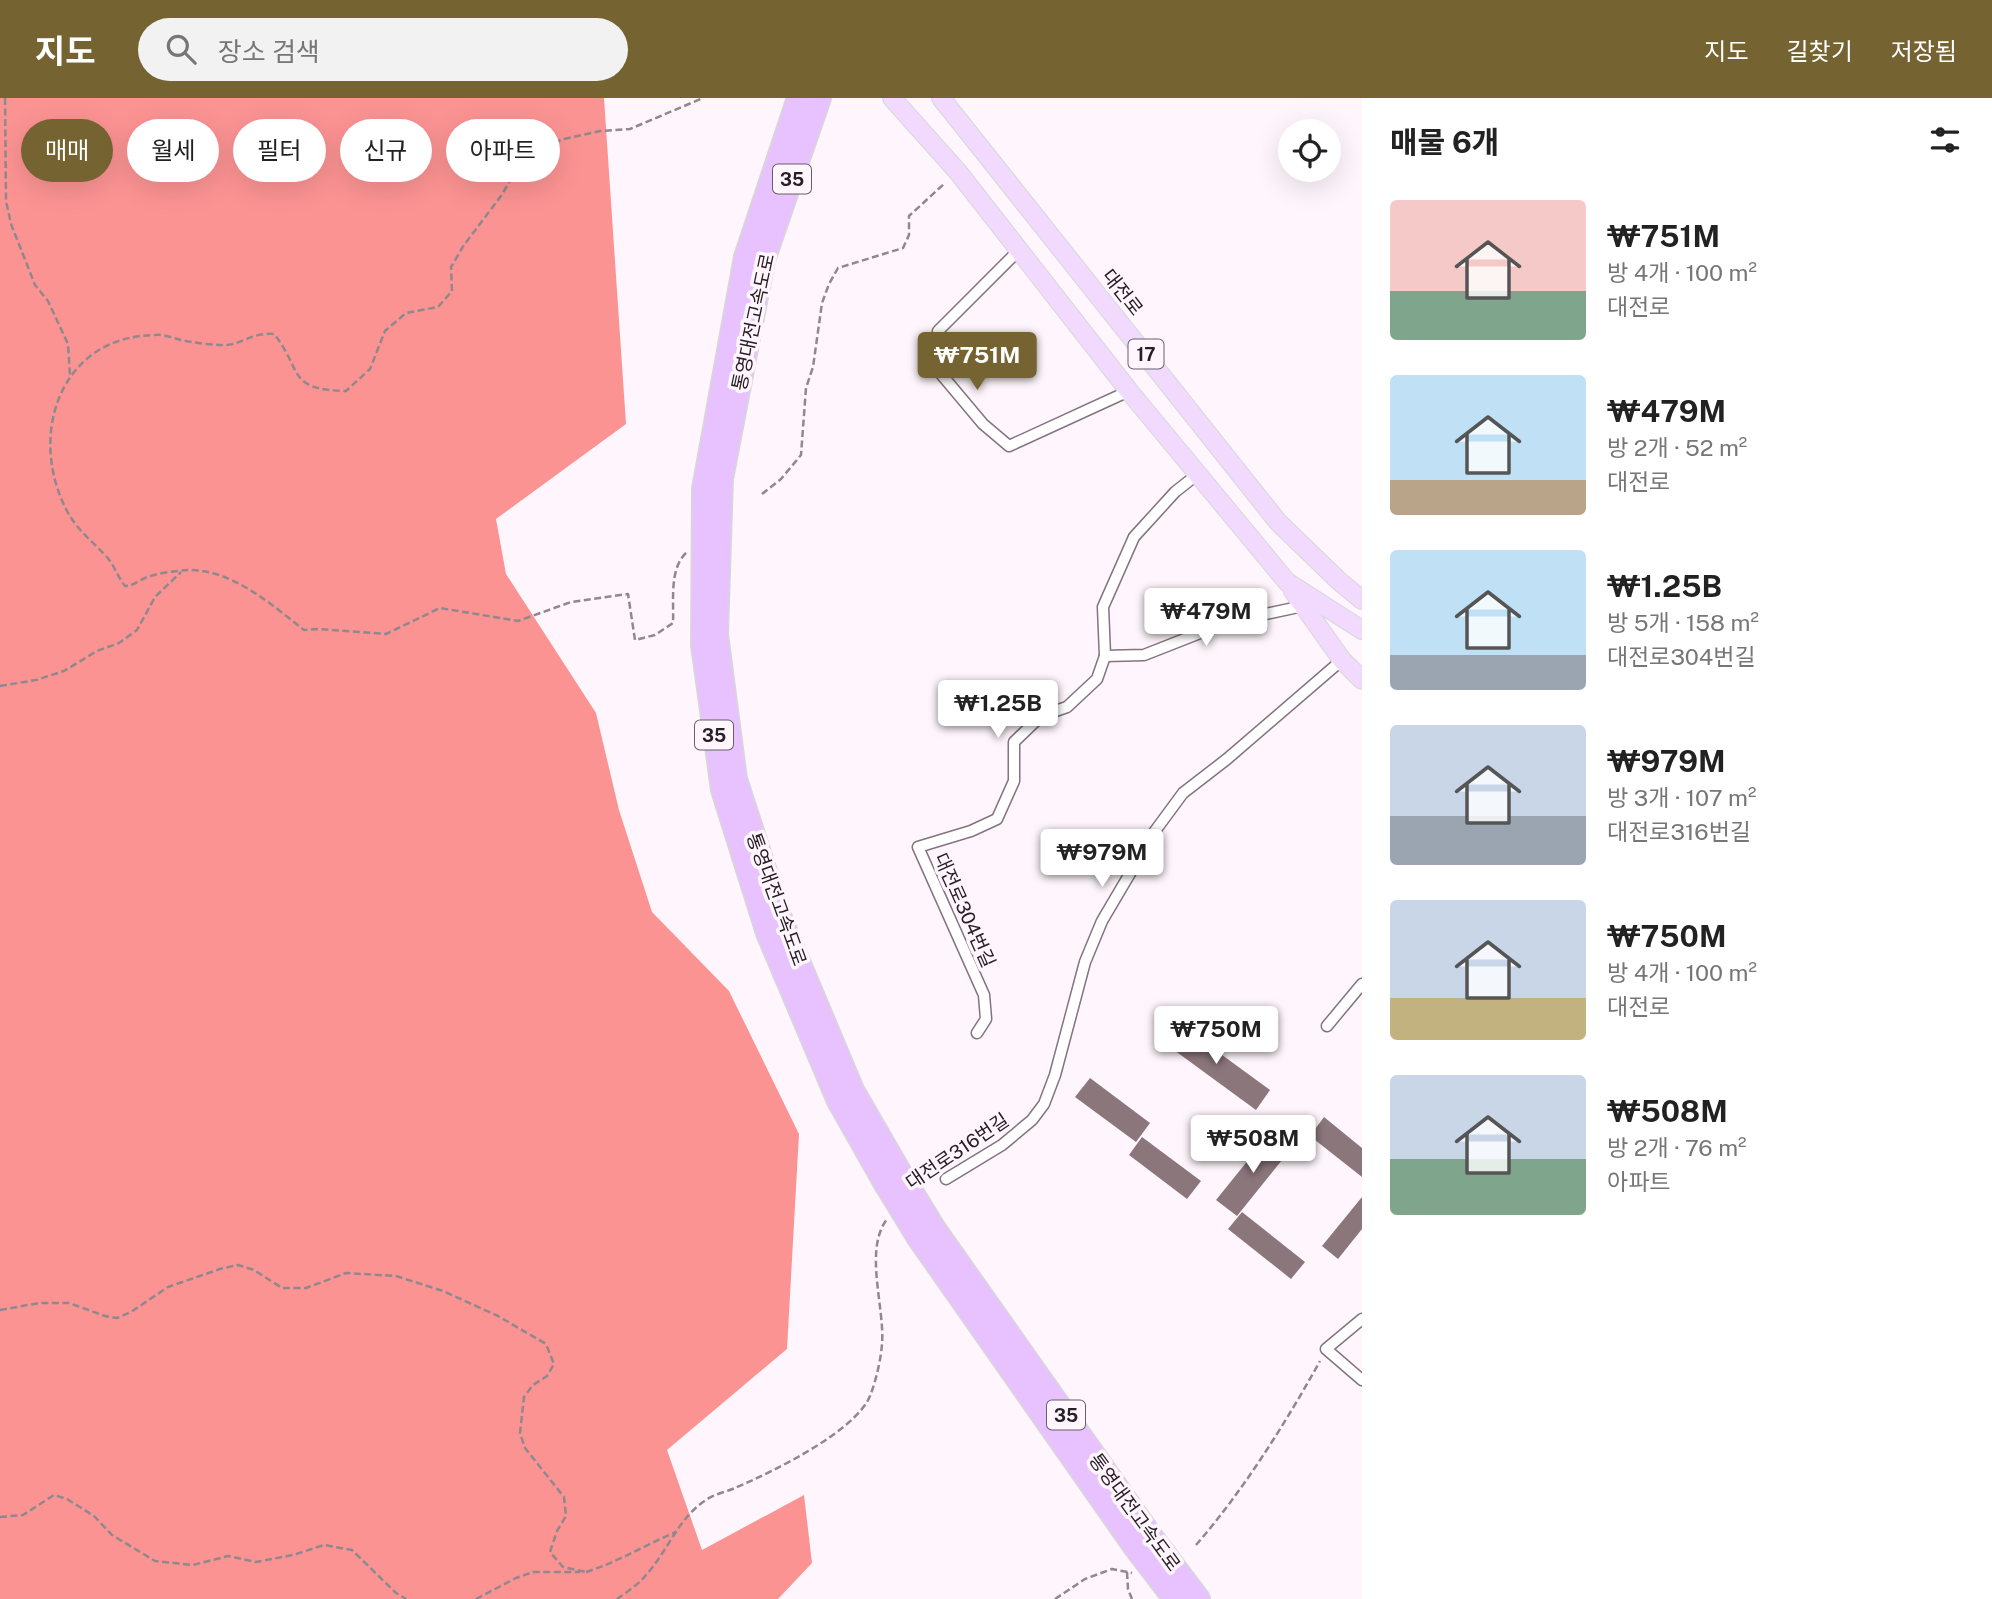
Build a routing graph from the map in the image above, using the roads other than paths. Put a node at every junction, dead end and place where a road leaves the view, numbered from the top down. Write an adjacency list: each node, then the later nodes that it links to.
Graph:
1 (798, 98): 6 (highway, 통영대전고속도로 / 35)
2 (820, 98): 6 (highway, 통영대전고속도로 / 35)
3 (892, 98): 5 (main road, 17)
4 (941, 98): 10 (main road, 대전로 / 17)
5 (1018, 251): 7 (main road, 17); 7 (street)
6 (754, 259): 20 (highway, 통영대전고속도로 / 35, bridge)
7 (1129, 391): 8 (main road, 17)
8 (1199, 473): 9 (main road, 17); 13 (street, 대전로304번길)
9 (1287, 582): 11 (main road); 12 (main road, 17)
10 (1362, 600)
11 (1303, 606): 13 (street); 14 (main road)
12 (1362, 629)
13 (1105, 656): 18 (street, 대전로304번길)
14 (1342, 660): 15 (main road); 19 (street, 대전로316번길)
15 (1362, 680)
16 (1362, 984): 17 (street)
17 (1326, 1026)
18 (978, 1032)
19 (946, 1179)
20 (927, 1234): 23 (highway, 통영대전고속도로 / 35); 24 (highway, 통영대전고속도로 / 35)
21 (1362, 1319): 22 (street)
22 (1362, 1380)
23 (1174, 1599)
24 (1199, 1599)

